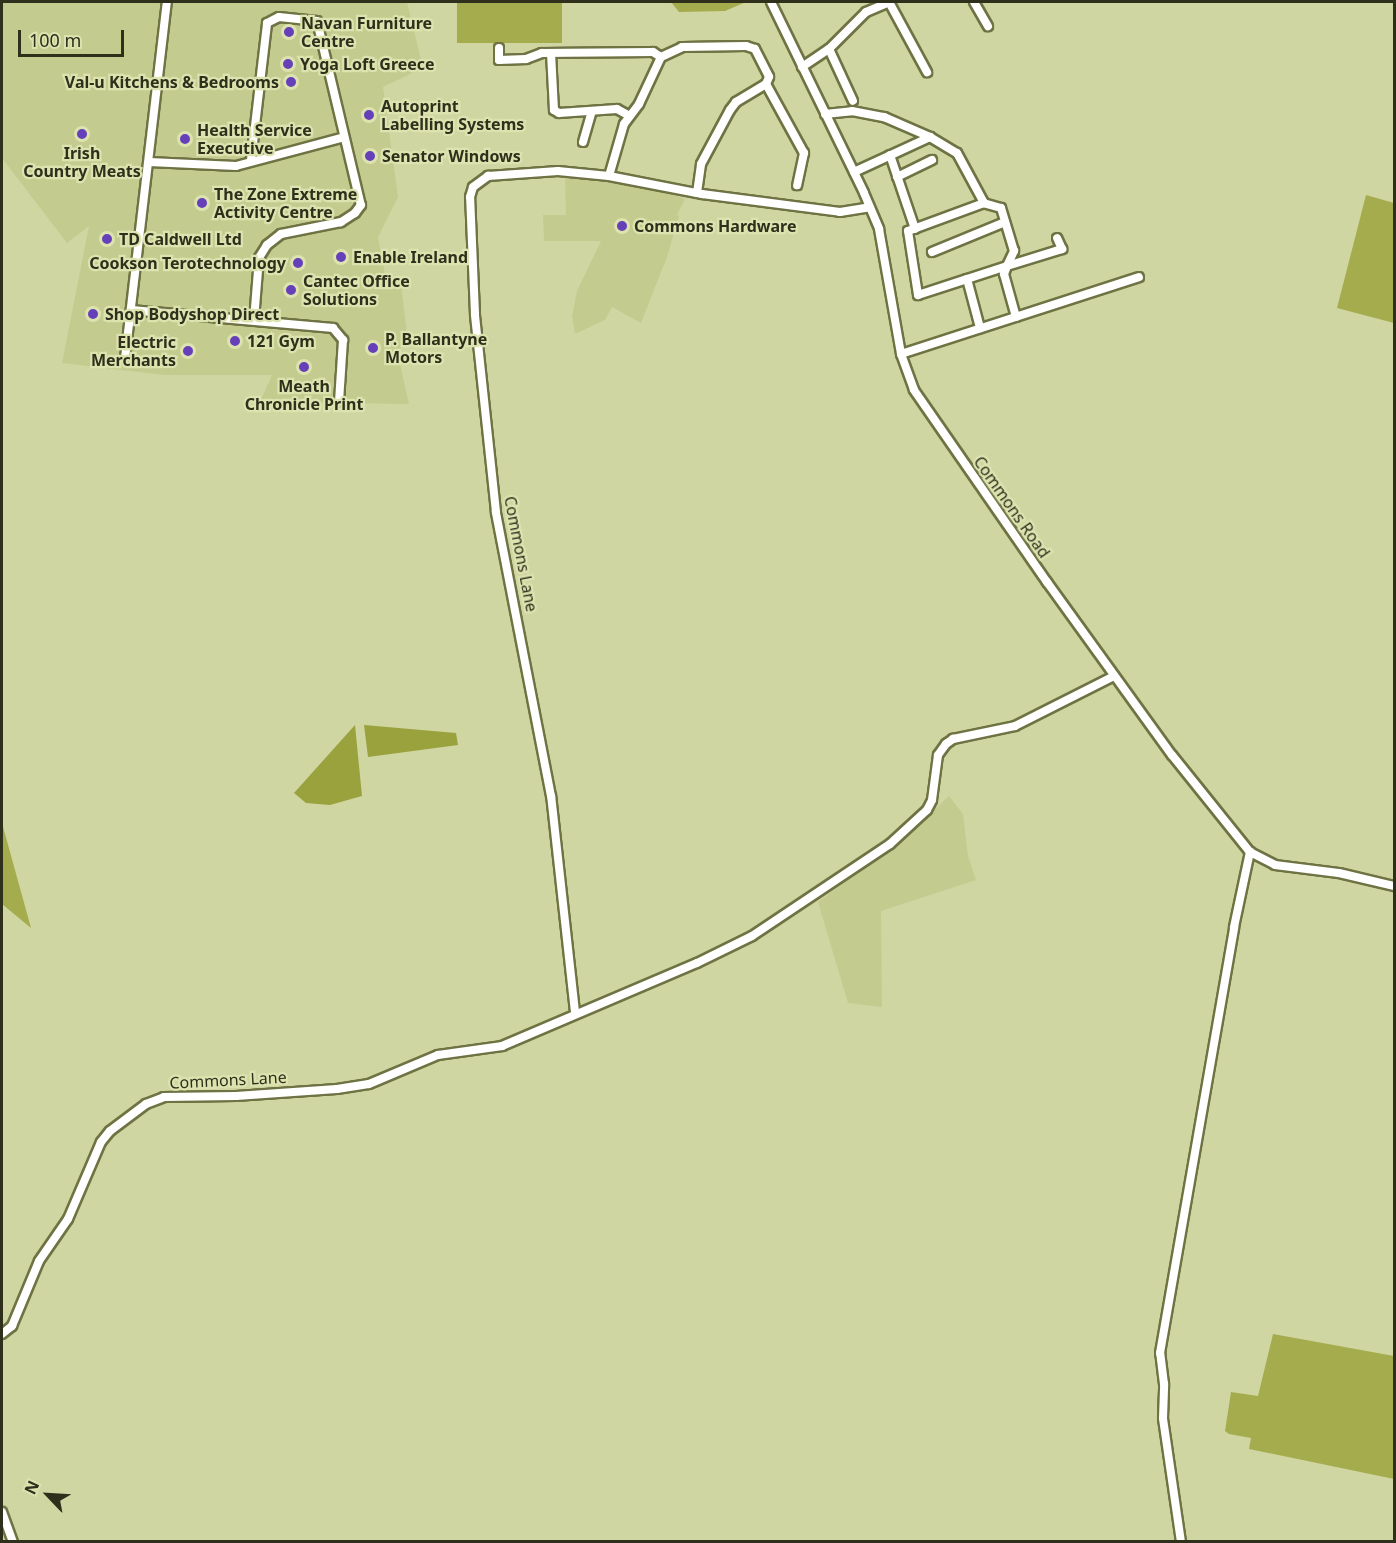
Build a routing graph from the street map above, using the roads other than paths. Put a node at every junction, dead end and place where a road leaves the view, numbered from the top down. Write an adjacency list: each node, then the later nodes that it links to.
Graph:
1 (166, 2): 23 (street)
2 (771, 2): 10 (street, Commons Road)
3 (890, 2): 7 (street); 11 (street)
4 (974, 2): 5 (street)
5 (988, 26)
6 (499, 48): 8 (street)
7 (829, 48): 10 (street); 13 (street)
8 (551, 53): 9 (street); 14 (street)
9 (661, 57): 12 (street); 16 (street)
10 (802, 68): 15 (street, Commons Road)
11 (927, 72)
12 (766, 84): 27 (street); 28 (street)
13 (853, 101)
14 (592, 111): 16 (street); 19 (street)
15 (825, 114): 18 (street); 24 (street, Commons Road)
16 (628, 115): 25 (street)
17 (344, 137): 21 (street); 21 (street); 40 (street)
18 (930, 137): 20 (street); 29 (street)
19 (583, 142)
20 (890, 156): 24 (street); 26 (street)
21 (251, 160): 23 (street)
22 (932, 160): 26 (street)
23 (149, 162): 38 (street)
24 (854, 172): 30 (street, Commons Road)
25 (609, 176): 28 (street, Commons Lane); 48 (street, Commons Lane)
26 (897, 177): 32 (street)
27 (797, 186)
28 (697, 193): 30 (street, Commons Lane)
29 (984, 203): 31 (street); 32 (street)
30 (870, 207): 42 (street, Commons Road)
31 (1005, 222): 34 (street); 35 (street)
32 (915, 229): 37 (street)
33 (1057, 238): 35 (street)
34 (932, 252)
35 (1007, 266): 37 (street); 39 (street)
36 (1139, 277): 39 (street)
37 (967, 279): 41 (street)
38 (131, 310): 40 (street); 43 (street)
39 (1016, 317): 41 (street)
40 (254, 320): 44 (street)
41 (980, 328): 42 (street)
42 (901, 354): 45 (street, Commons Road)
43 (125, 358)
44 (339, 402)
45 (1114, 676): 46 (street, Commons Road); 48 (street, Commons Lane)
46 (1250, 852): 47 (street, Commons Road); 52 (street)
47 (1395, 886)
48 (575, 1012): 49 (street, Commons Lane)
49 (2, 1334)
50 (2, 1512): 51 (street)
51 (13, 1542)
52 (1181, 1542)

